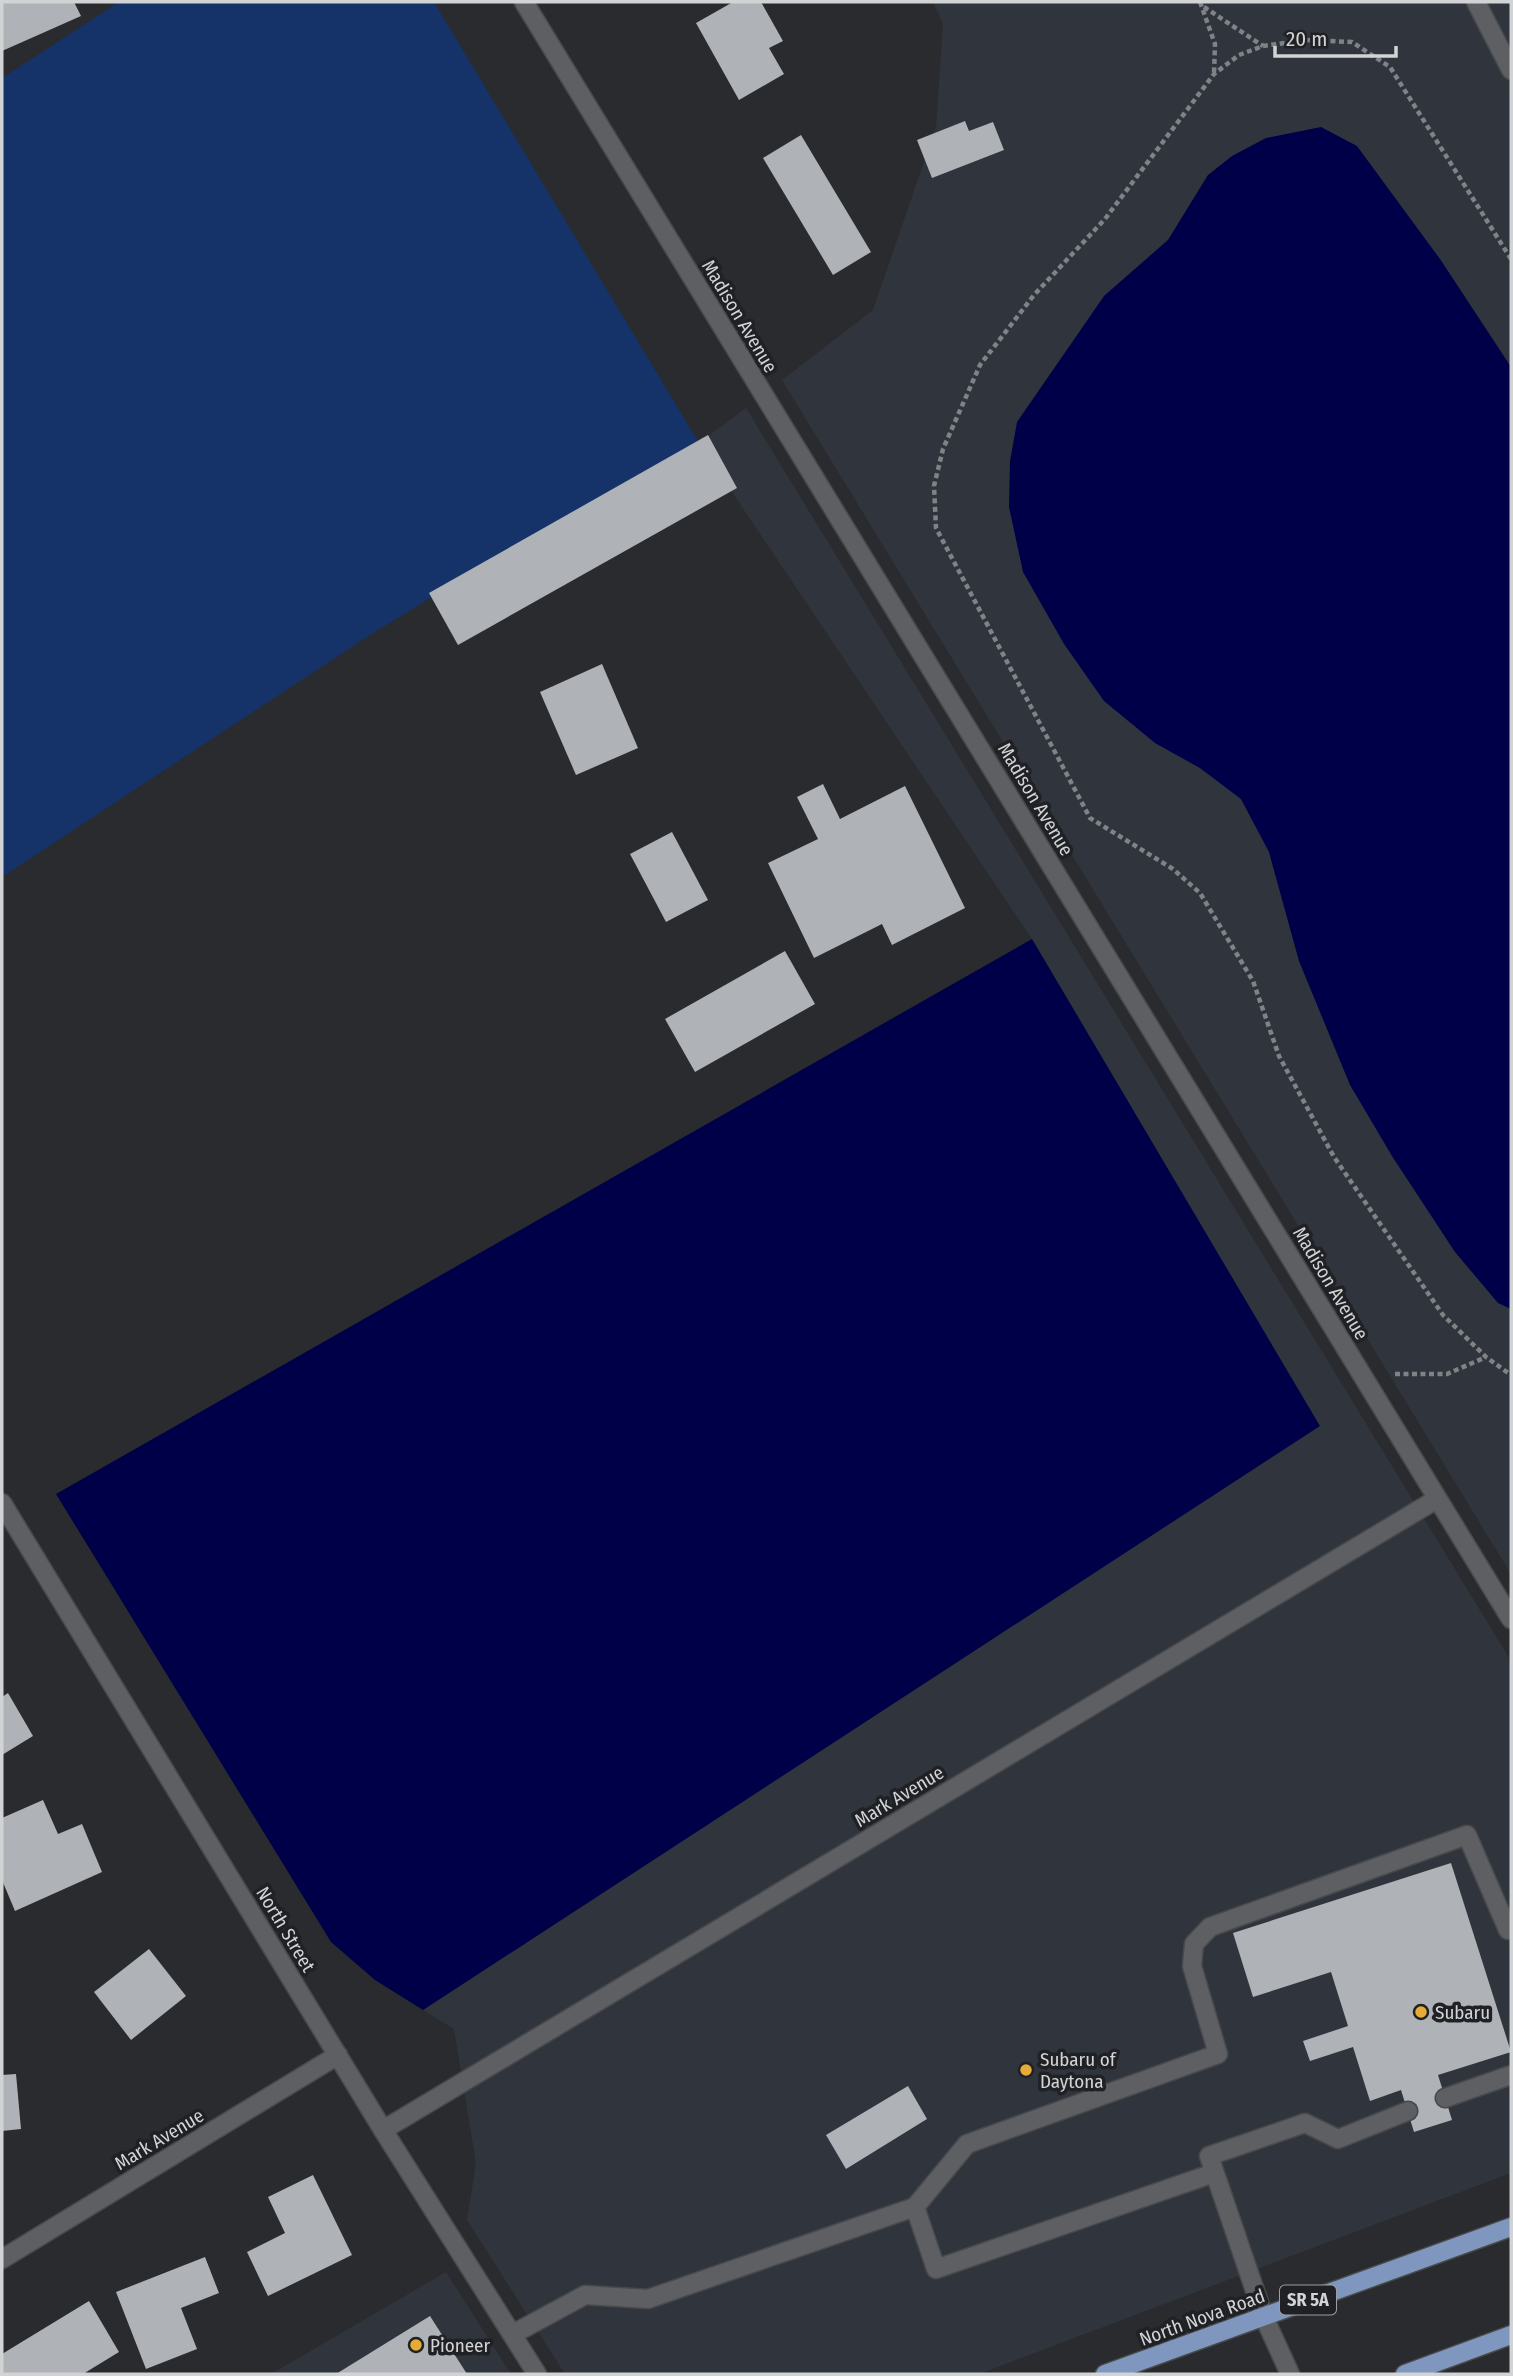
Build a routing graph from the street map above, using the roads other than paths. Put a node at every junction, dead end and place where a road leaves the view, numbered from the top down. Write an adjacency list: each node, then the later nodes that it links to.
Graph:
1 (524, 2): 4 (street, Madison Avenue)
2 (1476, 2): 3 (street)
3 (1511, 70)
4 (1437, 1499): 6 (street, Madison Avenue); 12 (street, Mark Avenue)
5 (2, 1503): 8 (street, North Street)
6 (1511, 1619)
7 (1511, 1929): 14 (street)
8 (338, 2055): 12 (street, North Street); 16 (street, Mark Avenue)
9 (1511, 2075): 10 (street)
10 (1445, 2098)
11 (1408, 2111): 13 (street)
12 (383, 2130): 18 (street, North Street)
13 (1212, 2165): 14 (street); 17 (street)
14 (915, 2207): 18 (street)
15 (1511, 2227): 17 (main road, North Nova Road / SR 5A)
16 (2, 2259)
17 (1264, 2316): 21 (main road, North Nova Road / SR 5A); 22 (street)
18 (513, 2334): 20 (street, North Street)
19 (1511, 2335): 23 (main road)
20 (537, 2374)
21 (1105, 2374)
22 (1290, 2374)
23 (1408, 2374)

